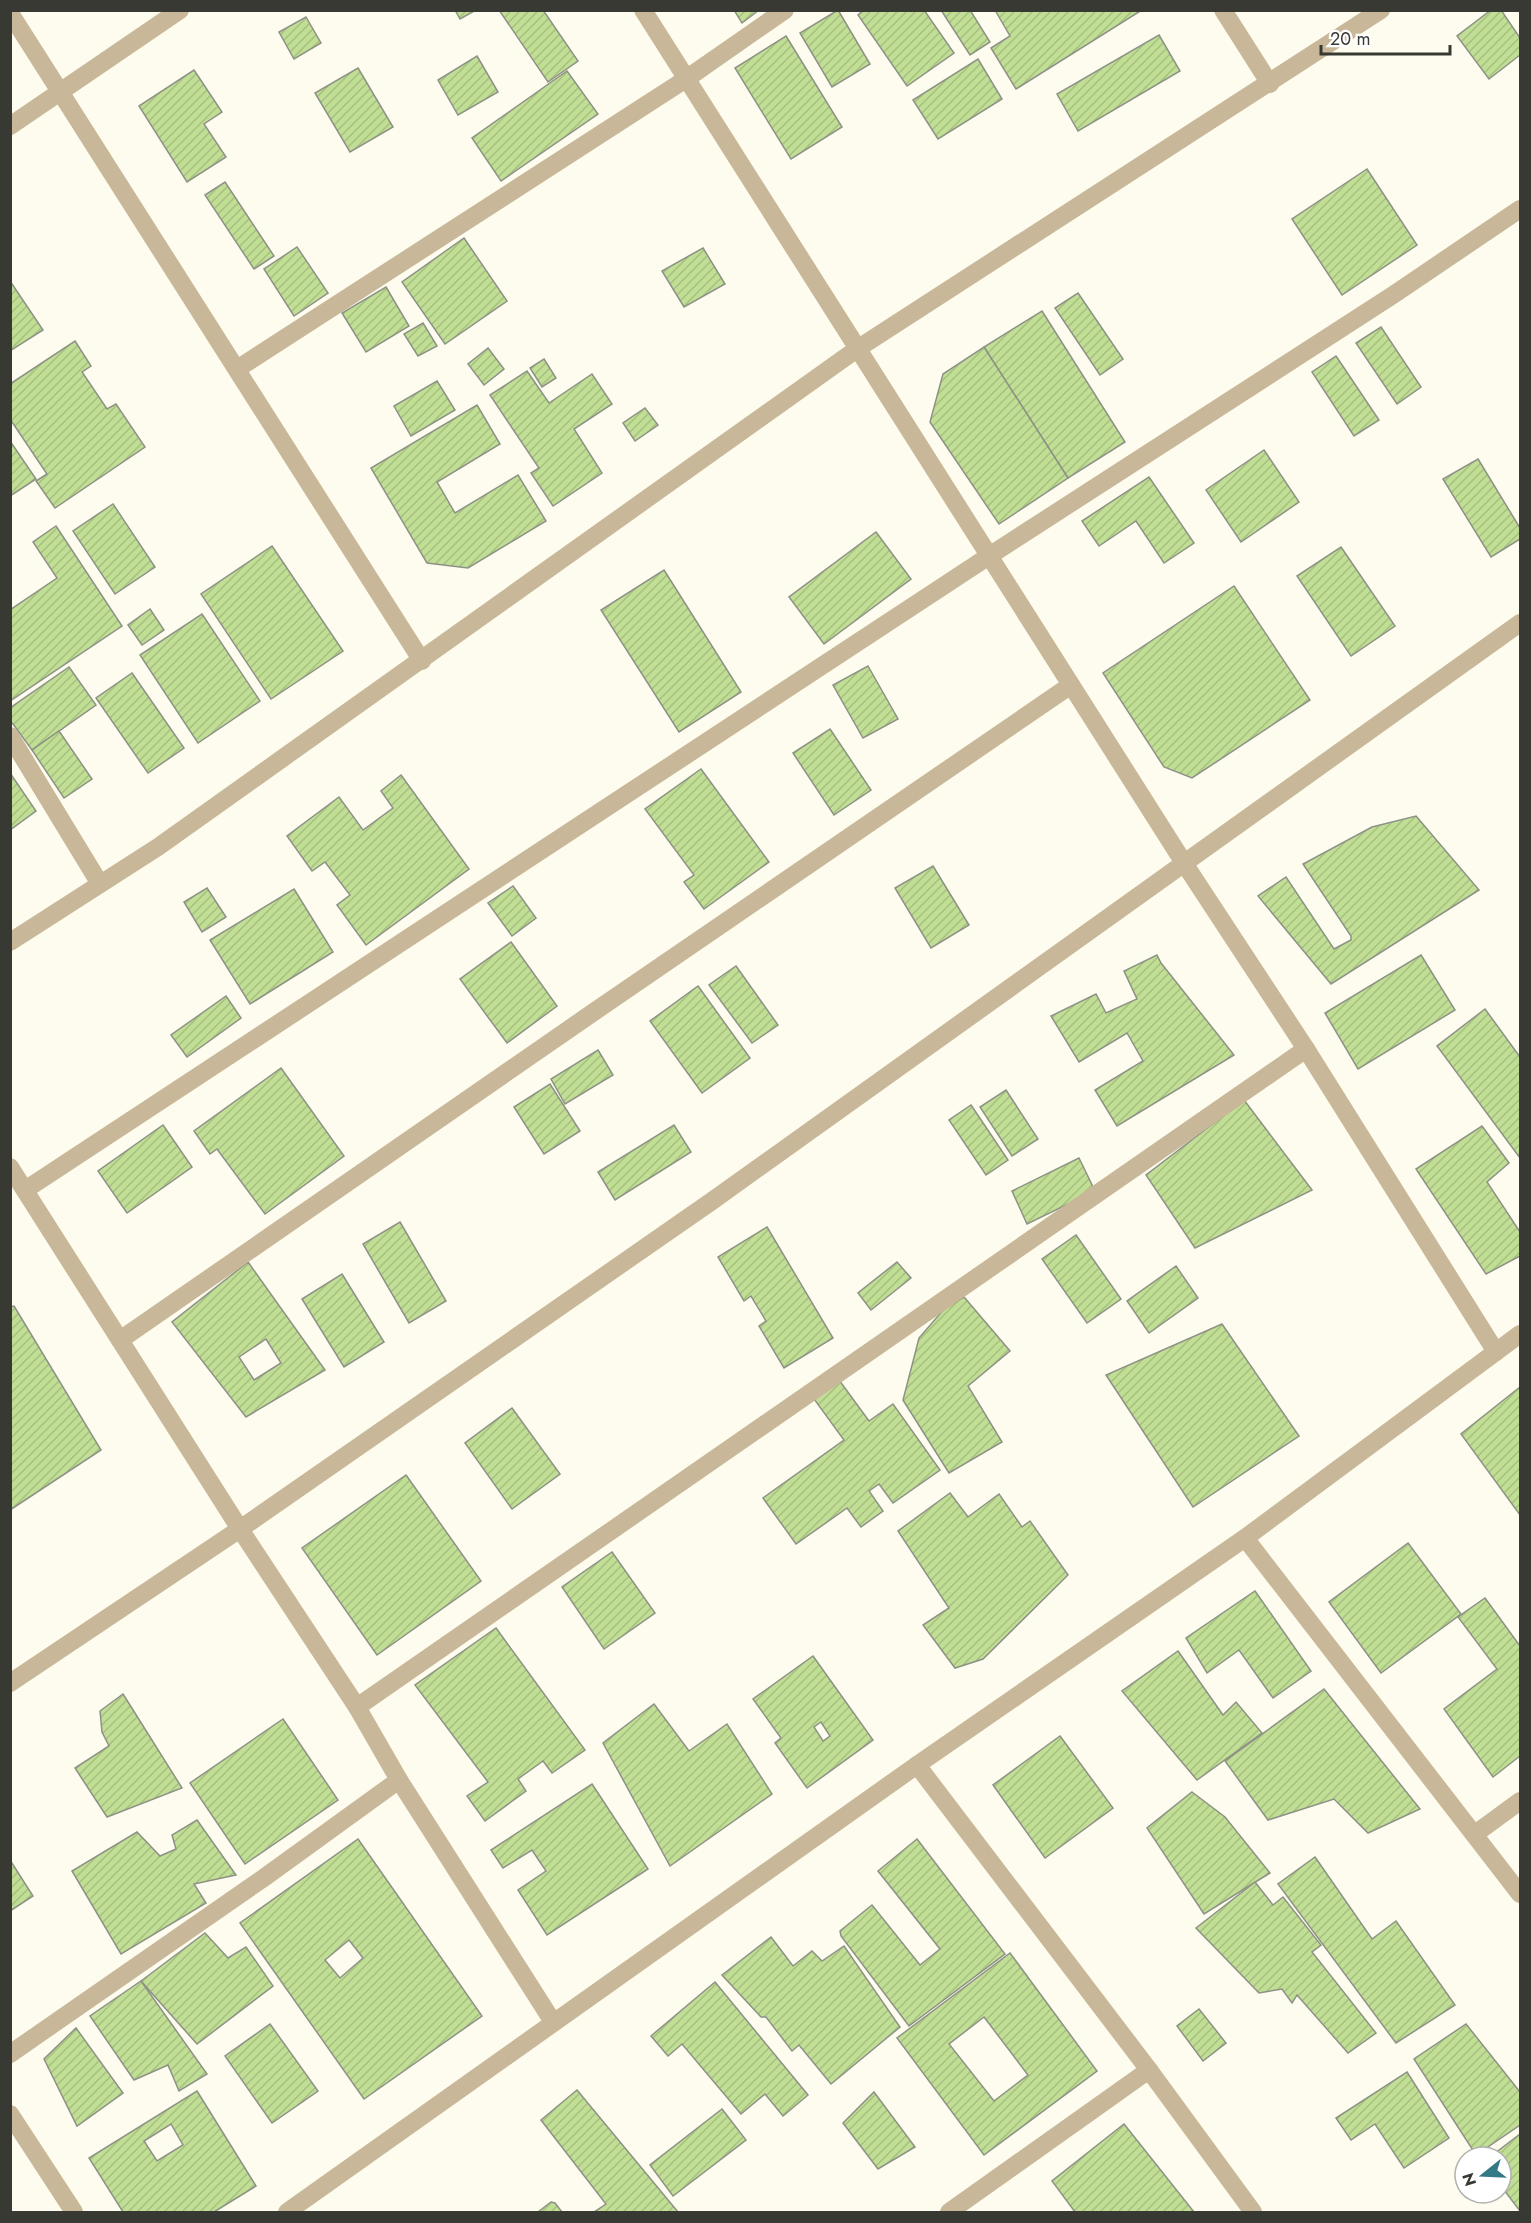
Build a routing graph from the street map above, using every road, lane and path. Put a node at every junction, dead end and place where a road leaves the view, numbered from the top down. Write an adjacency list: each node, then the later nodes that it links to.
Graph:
1 (180, 10): 9 (street)
2 (643, 10): 7 (street)
3 (785, 10): 7 (street)
4 (1223, 10): 8 (street)
5 (1381, 10): 8 (street)
6 (10, 13): 9 (street)
7 (686, 79): 12 (street); 13 (street)
8 (1270, 84): 12 (street)
9 (61, 92): 10 (street); 13 (street)
10 (10, 126)
11 (1521, 209): 14 (street)
12 (857, 349): 14 (street); 16 (street)
13 (237, 369): 16 (street)
14 (989, 556): 17 (street); 24 (street)
15 (1521, 623): 19 (street)
16 (422, 661): 20 (street)
17 (1071, 685): 19 (street); 26 (street)
18 (10, 736): 20 (street)
19 (1185, 863): 22 (street); 28 (street)
20 (100, 884): 21 (street)
21 (10, 942)
22 (1306, 1049): 27 (street); 31 (street)
23 (10, 1167): 24 (street)
24 (25, 1190): 26 (street)
25 (1521, 1334): 27 (street)
26 (120, 1340): 28 (street)
27 (1496, 1353): 29 (street)
28 (240, 1529): 30 (street); 31 (street)
29 (1245, 1538): 32 (street); 35 (street)
30 (10, 1683)
31 (357, 1707): 33 (street)
32 (917, 1766): 37 (street); 39 (street)
33 (399, 1780): 37 (street); 38 (street)
34 (1521, 1801): 35 (street)
35 (1476, 1834): 36 (street)
36 (1521, 1894)
37 (553, 2022): 42 (street)
38 (10, 2054)
39 (1149, 2070): 43 (street); 44 (street)
40 (10, 2114): 41 (street)
41 (74, 2212)
42 (286, 2212)
43 (949, 2212)
44 (1253, 2212)

